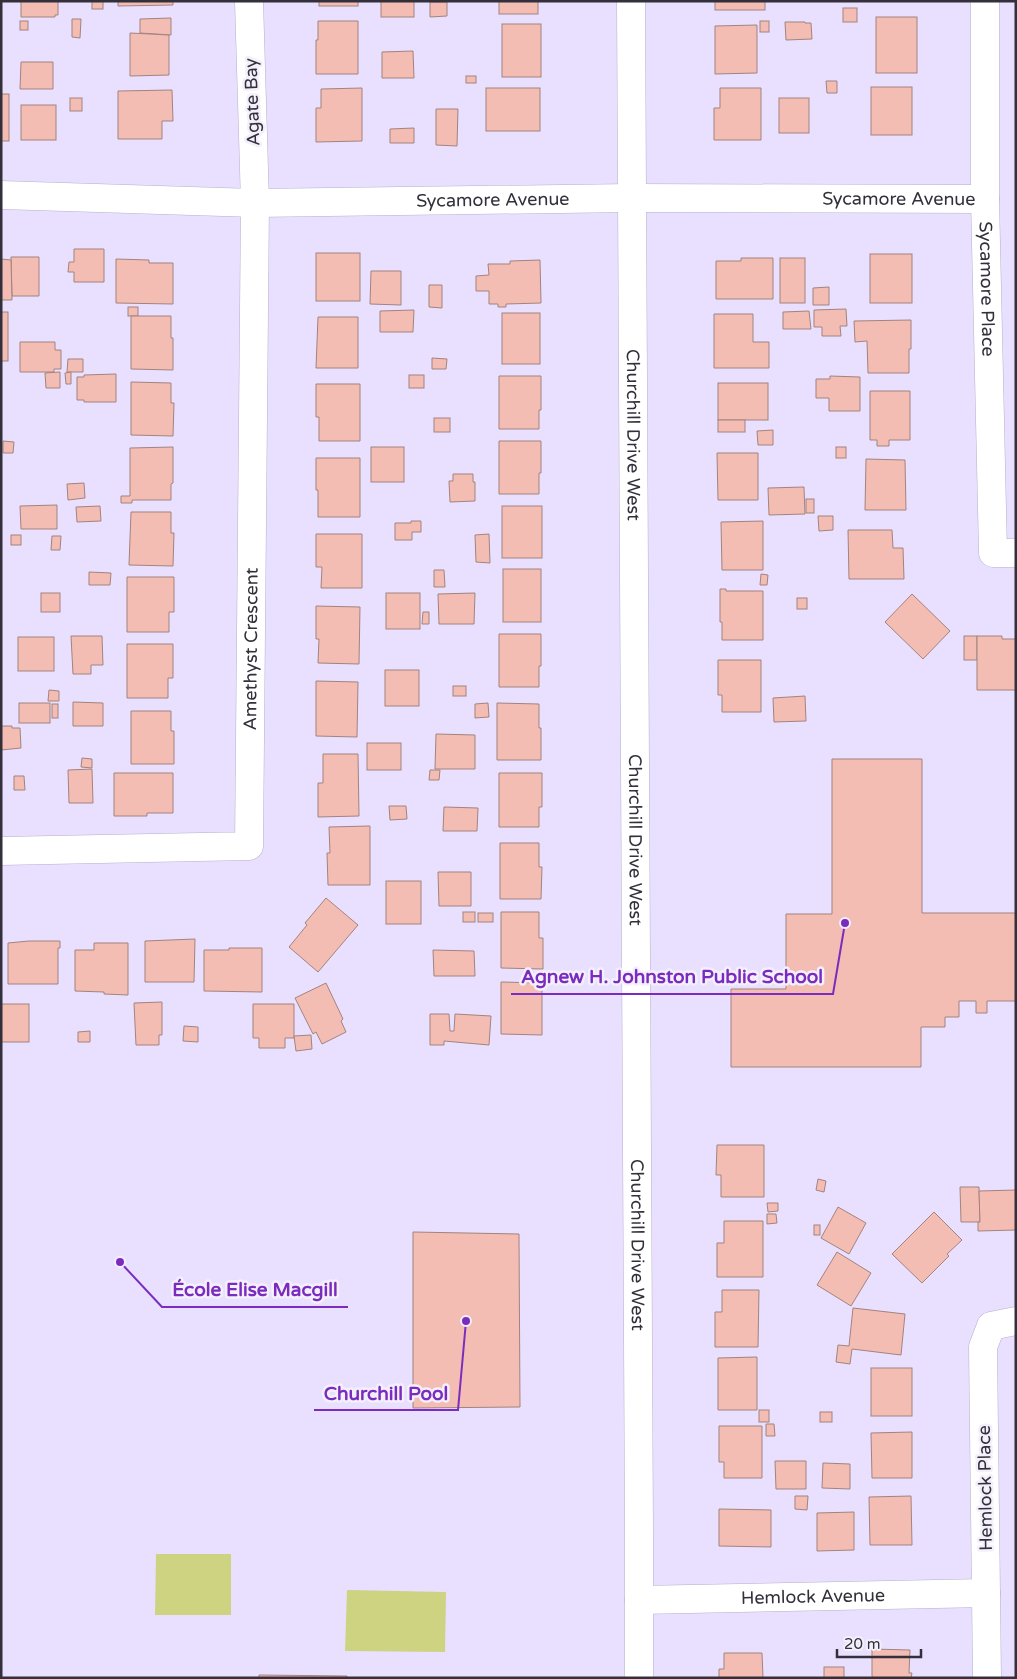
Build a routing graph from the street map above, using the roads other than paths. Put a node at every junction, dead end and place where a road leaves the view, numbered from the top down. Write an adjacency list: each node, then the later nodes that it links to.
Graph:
1 (249, 1): 7 (street, Agate Bay)
2 (631, 1): 5 (street, Churchill Drive West)
3 (985, 1): 6 (street, Sycamore Place)
4 (1, 196): 7 (street, Sycamore Avenue)
5 (631, 198): 6 (street, Sycamore Avenue); 7 (street, Sycamore Avenue); 12 (street, Churchill Drive West)
6 (985, 199): 8 (street, Sycamore Place)
7 (255, 203): 9 (street, Amethyst Crescent)
8 (1016, 553)
9 (1, 851)
10 (1016, 1320): 11 (street, Hemlock Place)
11 (986, 1593): 12 (street, Hemlock Avenue); 14 (street, Hemlock Place)
12 (639, 1600): 13 (street, Churchill Drive West)
13 (638, 1678)
14 (987, 1678)

